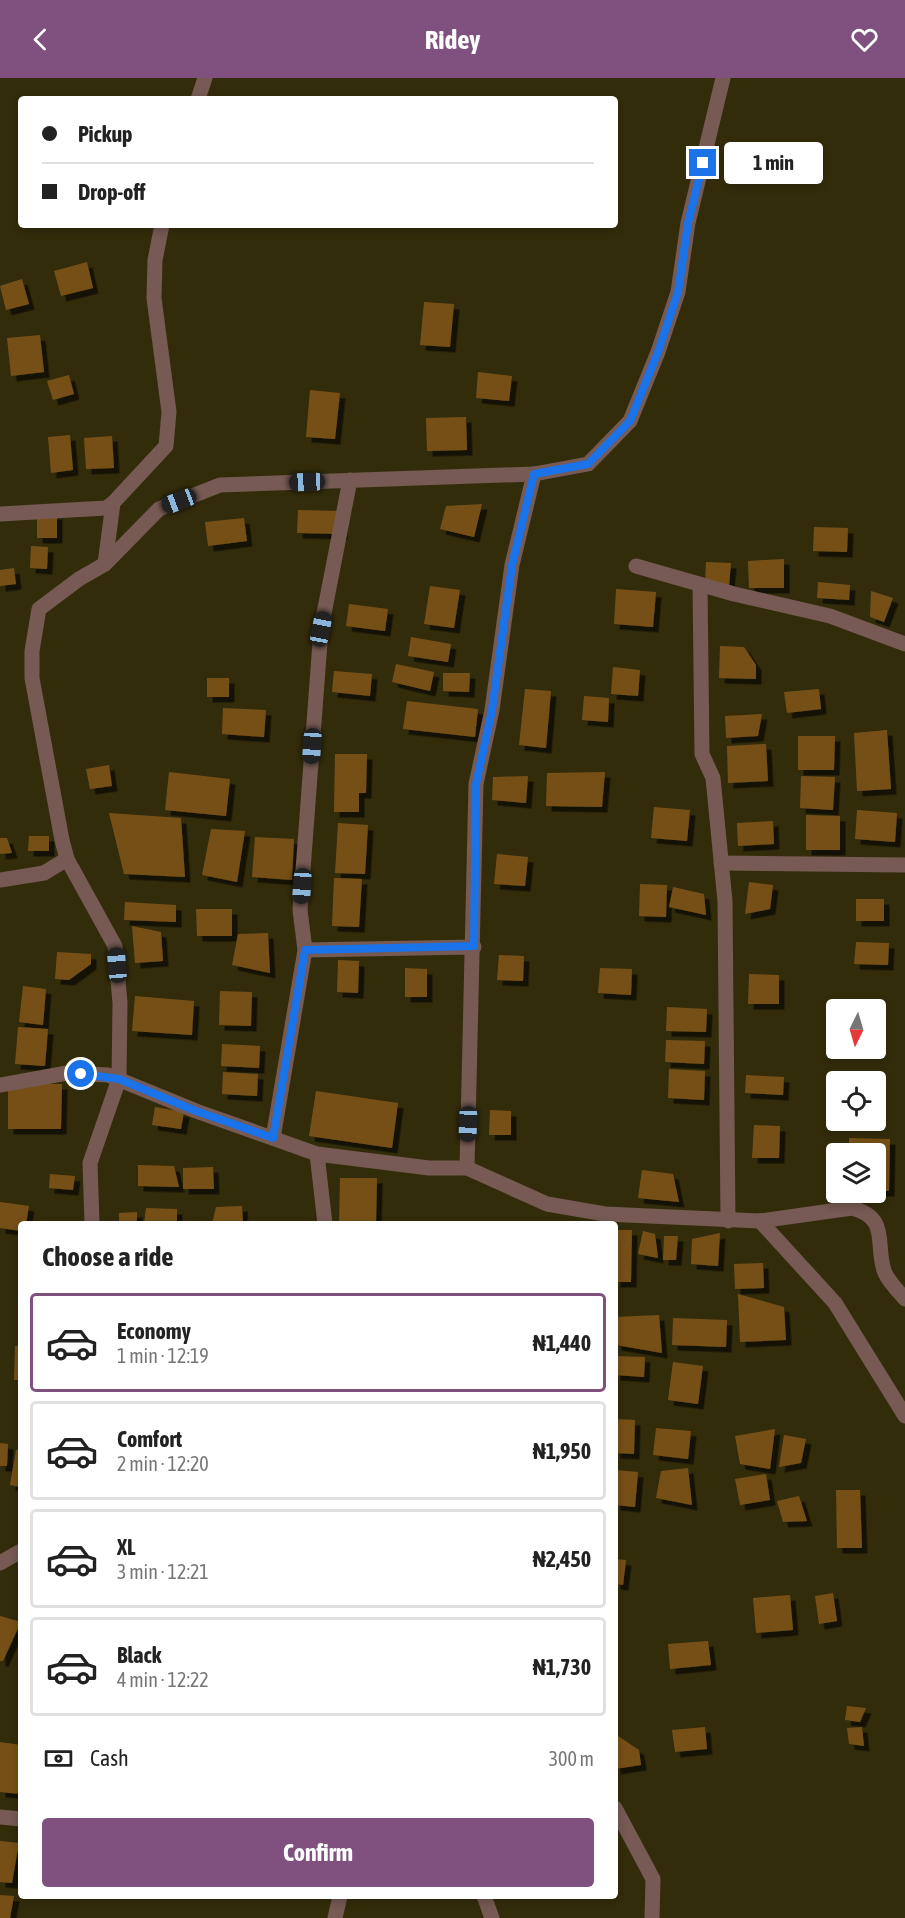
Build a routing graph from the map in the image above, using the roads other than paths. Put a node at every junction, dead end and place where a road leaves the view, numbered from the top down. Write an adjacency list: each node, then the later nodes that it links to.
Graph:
1 (205, 78): 3 (street)
2 (723, 78): 5 (street)
3 (199, 96)
4 (161, 228): 7 (street)
5 (534, 474): 6 (street); 17 (street)
6 (350, 480): 9 (street); 18 (street)
7 (113, 503): 8 (street); 9 (street)
8 (0, 514)
9 (105, 564): 13 (street)
10 (636, 566): 11 (street)
11 (700, 585): 12 (street); 14 (street)
12 (905, 644)
13 (67, 859): 16 (street); 19 (street)
14 (722, 863): 15 (street); 27 (street)
15 (905, 865)
16 (0, 880)
17 (474, 946): 18 (street); 23 (street)
18 (305, 950): 21 (street)
19 (119, 1079): 20 (street); 21 (street); 25 (street)
20 (0, 1085)
21 (273, 1138): 22 (street)
22 (317, 1154): 23 (street); 26 (street)
23 (466, 1168): 24 (street)
24 (605, 1219): 27 (street)
25 (92, 1221)
26 (325, 1221)
27 (728, 1221): 28 (street)
28 (760, 1221): 29 (street); 30 (street)
29 (905, 1299)
30 (905, 1416)
31 (18, 1552): 32 (street)
32 (1, 1561): 33 (street)
33 (18, 1562)
34 (618, 1814): 41 (street)
35 (0, 1817): 36 (street)
36 (18, 1819)
37 (339, 1899): 39 (street)
38 (485, 1899): 40 (street)
39 (335, 1918)
40 (492, 1918)
41 (652, 1918)

